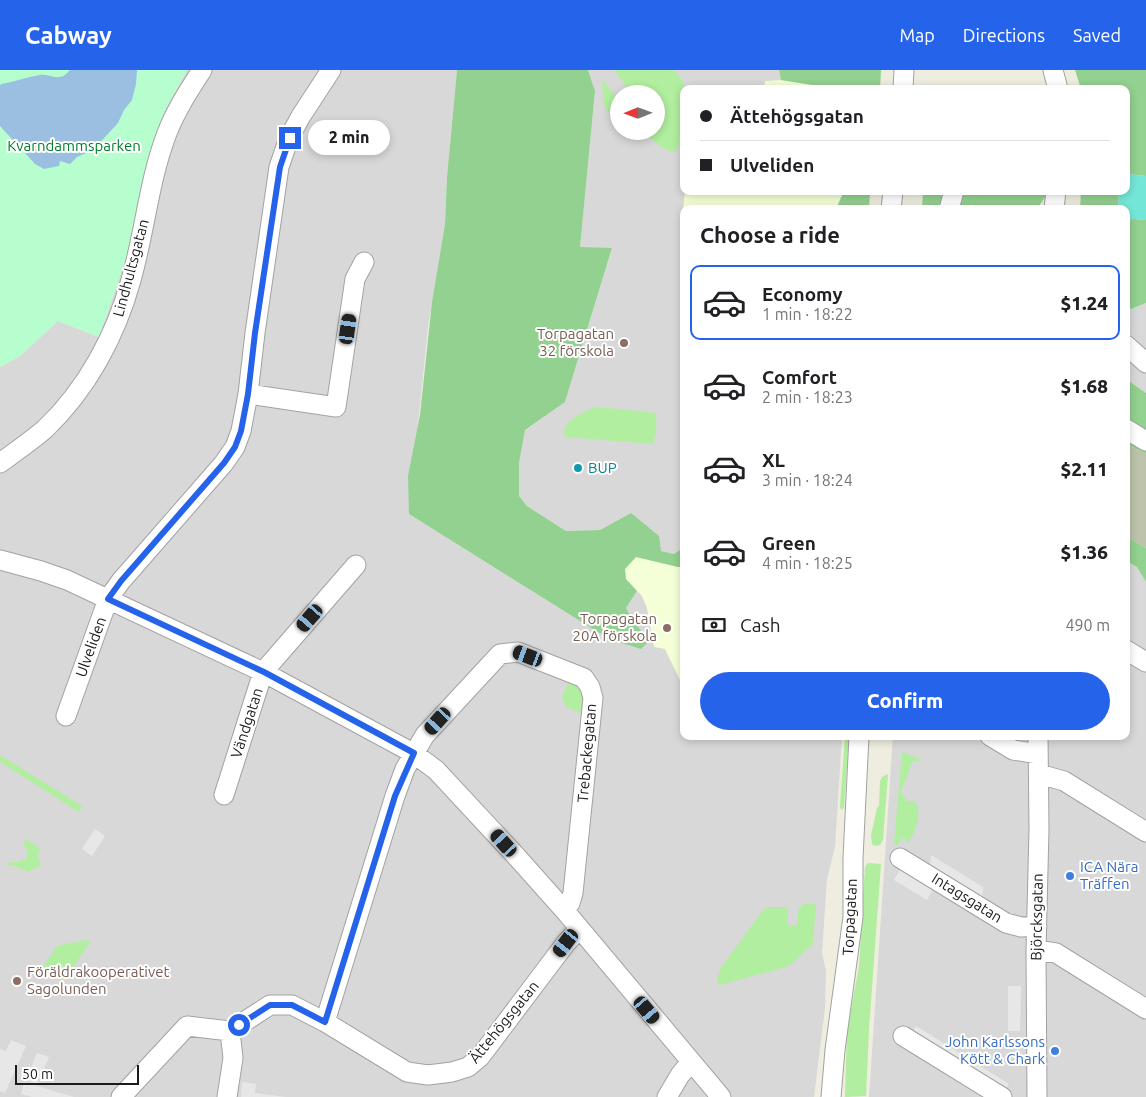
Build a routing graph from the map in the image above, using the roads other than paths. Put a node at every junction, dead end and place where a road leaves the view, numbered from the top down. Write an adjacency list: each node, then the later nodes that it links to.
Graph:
1 (202, 70): 13 (street, Lindhultsgatan)
2 (331, 70): 10 (street, Ulveliden)
3 (904, 70): 5 (street)
4 (1053, 70): 6 (street)
5 (902, 85)
6 (1057, 85)
7 (364, 262): 10 (street)
8 (1130, 348): 9 (street)
9 (1146, 363)
10 (248, 394): 16 (street, Ulveliden)
11 (1130, 431): 12 (street)
12 (1146, 441)
13 (0, 463)
14 (0, 560): 16 (street)
15 (356, 565): 19 (street, Vändgatan)
16 (108, 599): 19 (street); 20 (street, Ulveliden)
17 (1130, 652): 18 (street)
18 (1146, 662)
19 (264, 672): 24 (street); 26 (street, Vändgatan)
20 (66, 716)
21 (859, 740): 42 (street, Torpagatan)
22 (997, 740): 23 (street)
23 (1038, 745): 25 (street, Björcksgatan)
24 (414, 753): 29 (street); 29 (street, Trebackegatan); 34 (street, Trebackegatan)
25 (1039, 774): 27 (street); 30 (street, Björcksgatan)
26 (224, 796)
27 (1146, 832)
28 (900, 858): 30 (street, Intagsgatan)
29 (564, 911): 31 (street)
30 (1037, 926): 32 (street, Björcksgatan)
31 (579, 929): 34 (street, Ättehögsgatan); 37 (street)
32 (1036, 950): 33 (street); 44 (street, Björcksgatan)
33 (1146, 1009)
34 (325, 1022): 35 (street, Ättehögsgatan)
35 (230, 1031): 38 (street); 39 (street)
36 (904, 1036): 43 (street)
37 (691, 1062): 40 (street); 41 (street)
38 (121, 1097)
39 (227, 1097)
40 (667, 1097)
41 (721, 1097)
42 (831, 1097)
43 (1002, 1097)
44 (1036, 1097)

